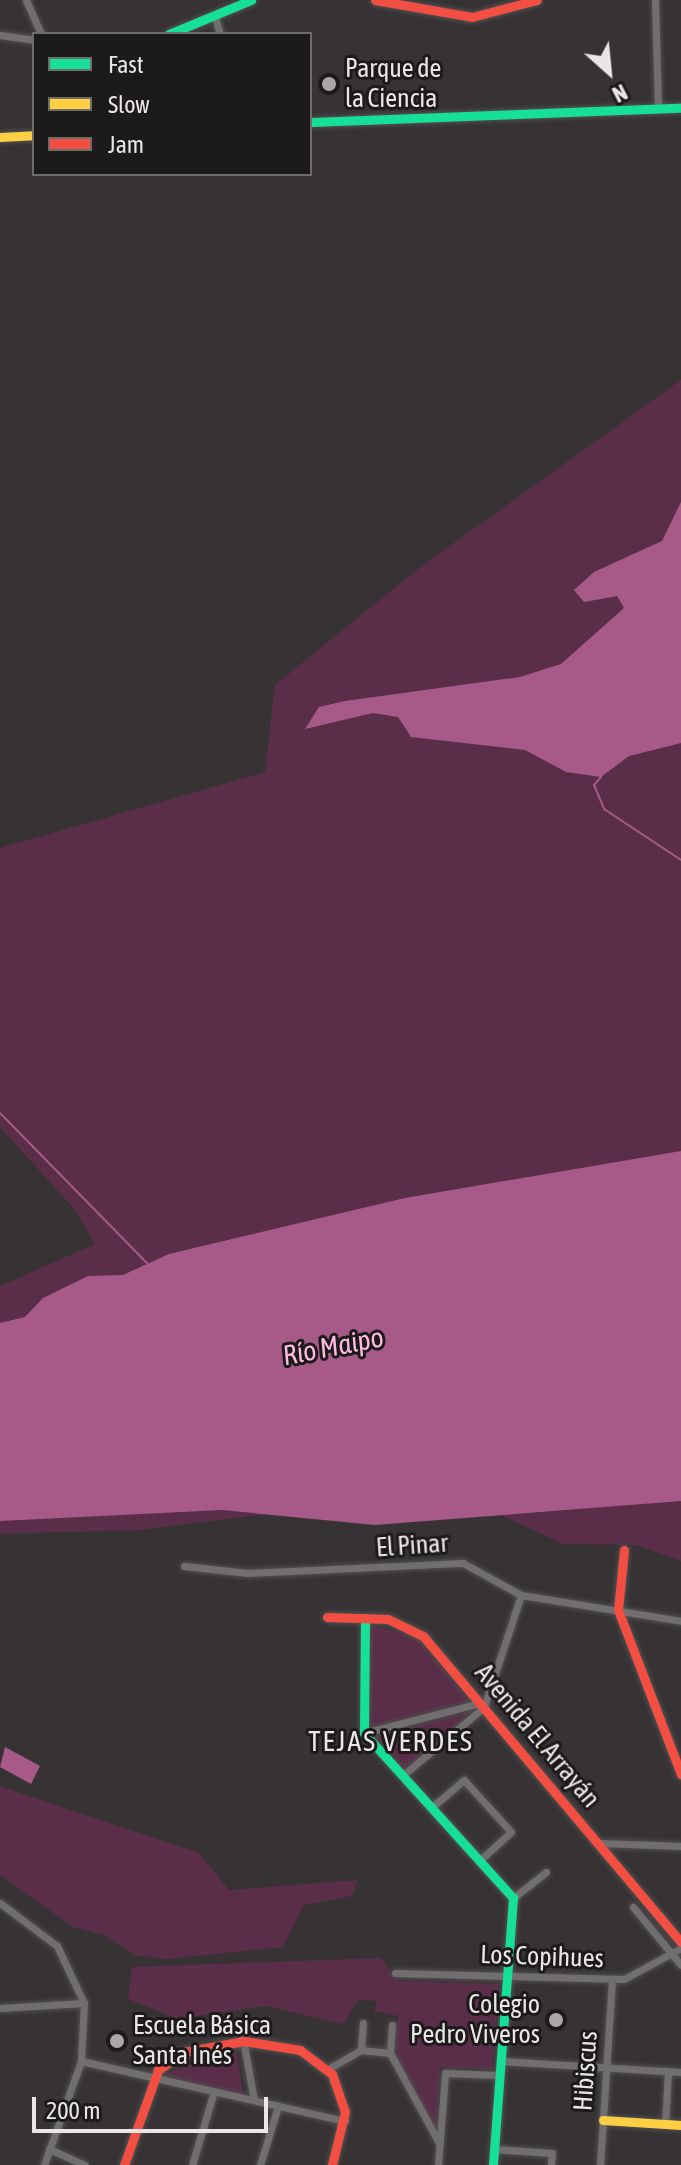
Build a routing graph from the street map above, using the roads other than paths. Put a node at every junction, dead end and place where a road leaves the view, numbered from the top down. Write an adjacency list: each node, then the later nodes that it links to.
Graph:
1 (26, 0): 7 (street)
2 (251, 0): 6 (street)
3 (375, 0): 4 (street)
4 (537, 0)
5 (655, 0): 13 (street)
6 (215, 17): 8 (street); 9 (street)
7 (40, 32)
8 (174, 32)
9 (219, 32)
10 (0, 35): 11 (street)
11 (32, 40)
12 (681, 108): 13 (street)
13 (658, 109): 14 (street)
14 (312, 122)
15 (32, 135): 16 (street)
16 (0, 137)
17 (624, 1550): 20 (street)
18 (184, 1566): 19 (street, El Pinar)
19 (521, 1595): 20 (street, El Pinar); 24 (street)
20 (618, 1610): 23 (street, El Pinar); 26 (street)
21 (327, 1617): 22 (street, Avenida El Arrayán)
22 (365, 1618): 24 (street, Avenida El Arrayán); 25 (street)
23 (681, 1621)
24 (482, 1705): 25 (street); 27 (street); 29 (street, Avenida El Arrayán)
25 (364, 1733): 27 (street)
26 (681, 1774)
27 (403, 1775): 28 (street)
28 (432, 1807): 31 (street); 31 (street)
29 (600, 1843): 30 (street); 36 (street, Avenida El Arrayán)
30 (681, 1846)
31 (479, 1861): 33 (street)
32 (546, 1872): 33 (street)
33 (513, 1898): 40 (street)
34 (0, 1903): 42 (street)
35 (633, 1907): 37 (street)
36 (681, 1945): 37 (street, Los Copihues)
37 (673, 1953): 38 (street); 41 (street, Los Copihues)
38 (681, 1965)
39 (395, 1973): 40 (street, Los Copihues)
40 (507, 1976): 41 (street, Los Copihues); 51 (street)
41 (612, 1979): 52 (street, Hibiscus)
42 (84, 2003): 43 (street); 50 (street)
43 (0, 2008)
44 (240, 2023): 47 (street)
45 (363, 2023): 48 (street)
46 (392, 2025): 49 (street)
47 (244, 2041): 53 (street); 57 (street); 59 (street)
48 (361, 2050): 49 (street); 53 (street)
49 (390, 2053): 65 (street)
50 (81, 2061): 57 (street); 66 (street)
51 (501, 2061): 52 (street); 56 (street)
52 (606, 2067): 54 (street); 61 (street, Hibiscus)
53 (328, 2069): 62 (street)
54 (668, 2072): 55 (street); 63 (street)
55 (681, 2072)
56 (499, 2075): 65 (street); 67 (street)
57 (153, 2077): 58 (street); 71 (street)
58 (214, 2091): 59 (street); 72 (street)
59 (254, 2100): 60 (street)
60 (278, 2106): 62 (street); 73 (street)
61 (603, 2120): 63 (street); 78 (street, Hibiscus)
62 (345, 2121): 74 (street)
63 (665, 2124): 64 (street)
64 (681, 2125)
65 (439, 2144): 75 (street)
66 (49, 2149): 68 (street); 69 (street)
67 (494, 2149): 76 (street); 77 (street)
68 (81, 2164): 70 (street)
69 (44, 2165)
70 (62, 2165)
71 (124, 2165)
72 (192, 2165)
73 (260, 2165)
74 (332, 2165)
75 (438, 2165)
76 (493, 2165)
77 (551, 2165)
78 (600, 2165)

